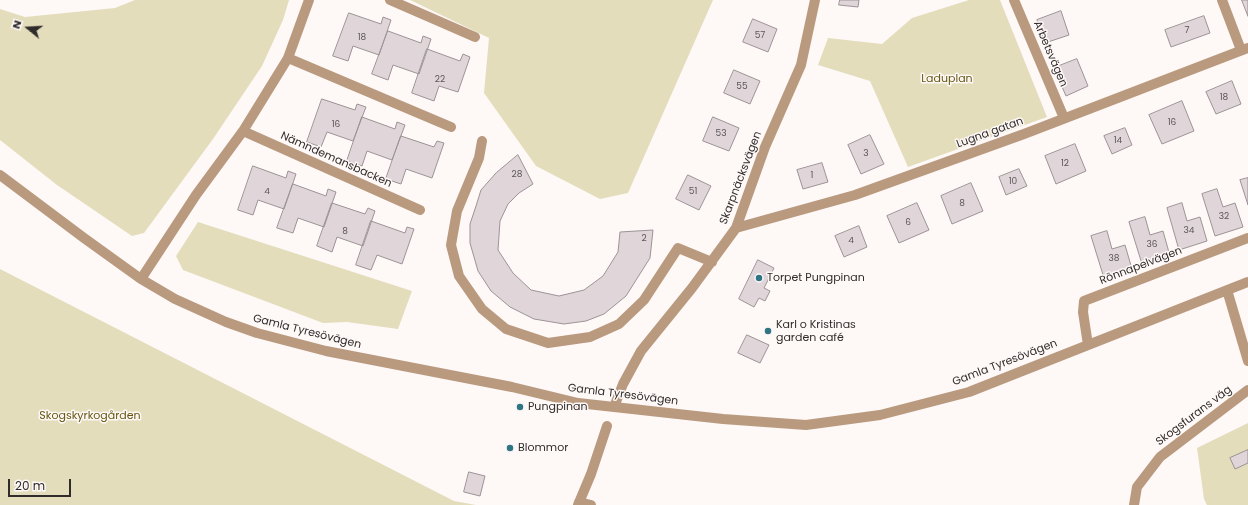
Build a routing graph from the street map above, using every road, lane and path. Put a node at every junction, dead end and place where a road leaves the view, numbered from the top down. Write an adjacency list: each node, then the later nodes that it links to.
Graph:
1 (309, 0): 8 (street)
2 (390, 0): 6 (street)
3 (815, 0): 15 (street, Skarpnäcksvägen)
4 (1014, 0): 9 (street, Arbetsvägen)
5 (1222, 0): 7 (street)
6 (475, 37)
7 (1245, 49): 9 (street, Lugna gatan)
8 (288, 58): 10 (street); 11 (street)
9 (1064, 118): 15 (street, Lugna gatan)
10 (451, 127)
11 (242, 131): 14 (street, Nämndemansbacken); 18 (street)
12 (482, 141): 17 (street)
13 (0, 175): 18 (street, Gamla Tyresövägen)
14 (420, 210)
15 (736, 228): 17 (street, Skarpnäcksvägen)
16 (1248, 238): 22 (street, Rönnapelvägen)
17 (712, 262): 25 (street, Skarpnäcksvägen)
18 (140, 279): 25 (street, Gamla Tyresövägen)
19 (1248, 282): 20 (street, Gamla Tyresövägen)
20 (1228, 290): 21 (street); 22 (street, Gamla Tyresövägen)
21 (1245, 339): 23 (street)
22 (1088, 345): 25 (street, Gamla Tyresövägen)
23 (1248, 361)
24 (1248, 390): 29 (street, Skogsfurans väg)
25 (614, 407)
26 (607, 426): 27 (street)
27 (579, 504): 28 (street)
28 (591, 505)
29 (1134, 505)

